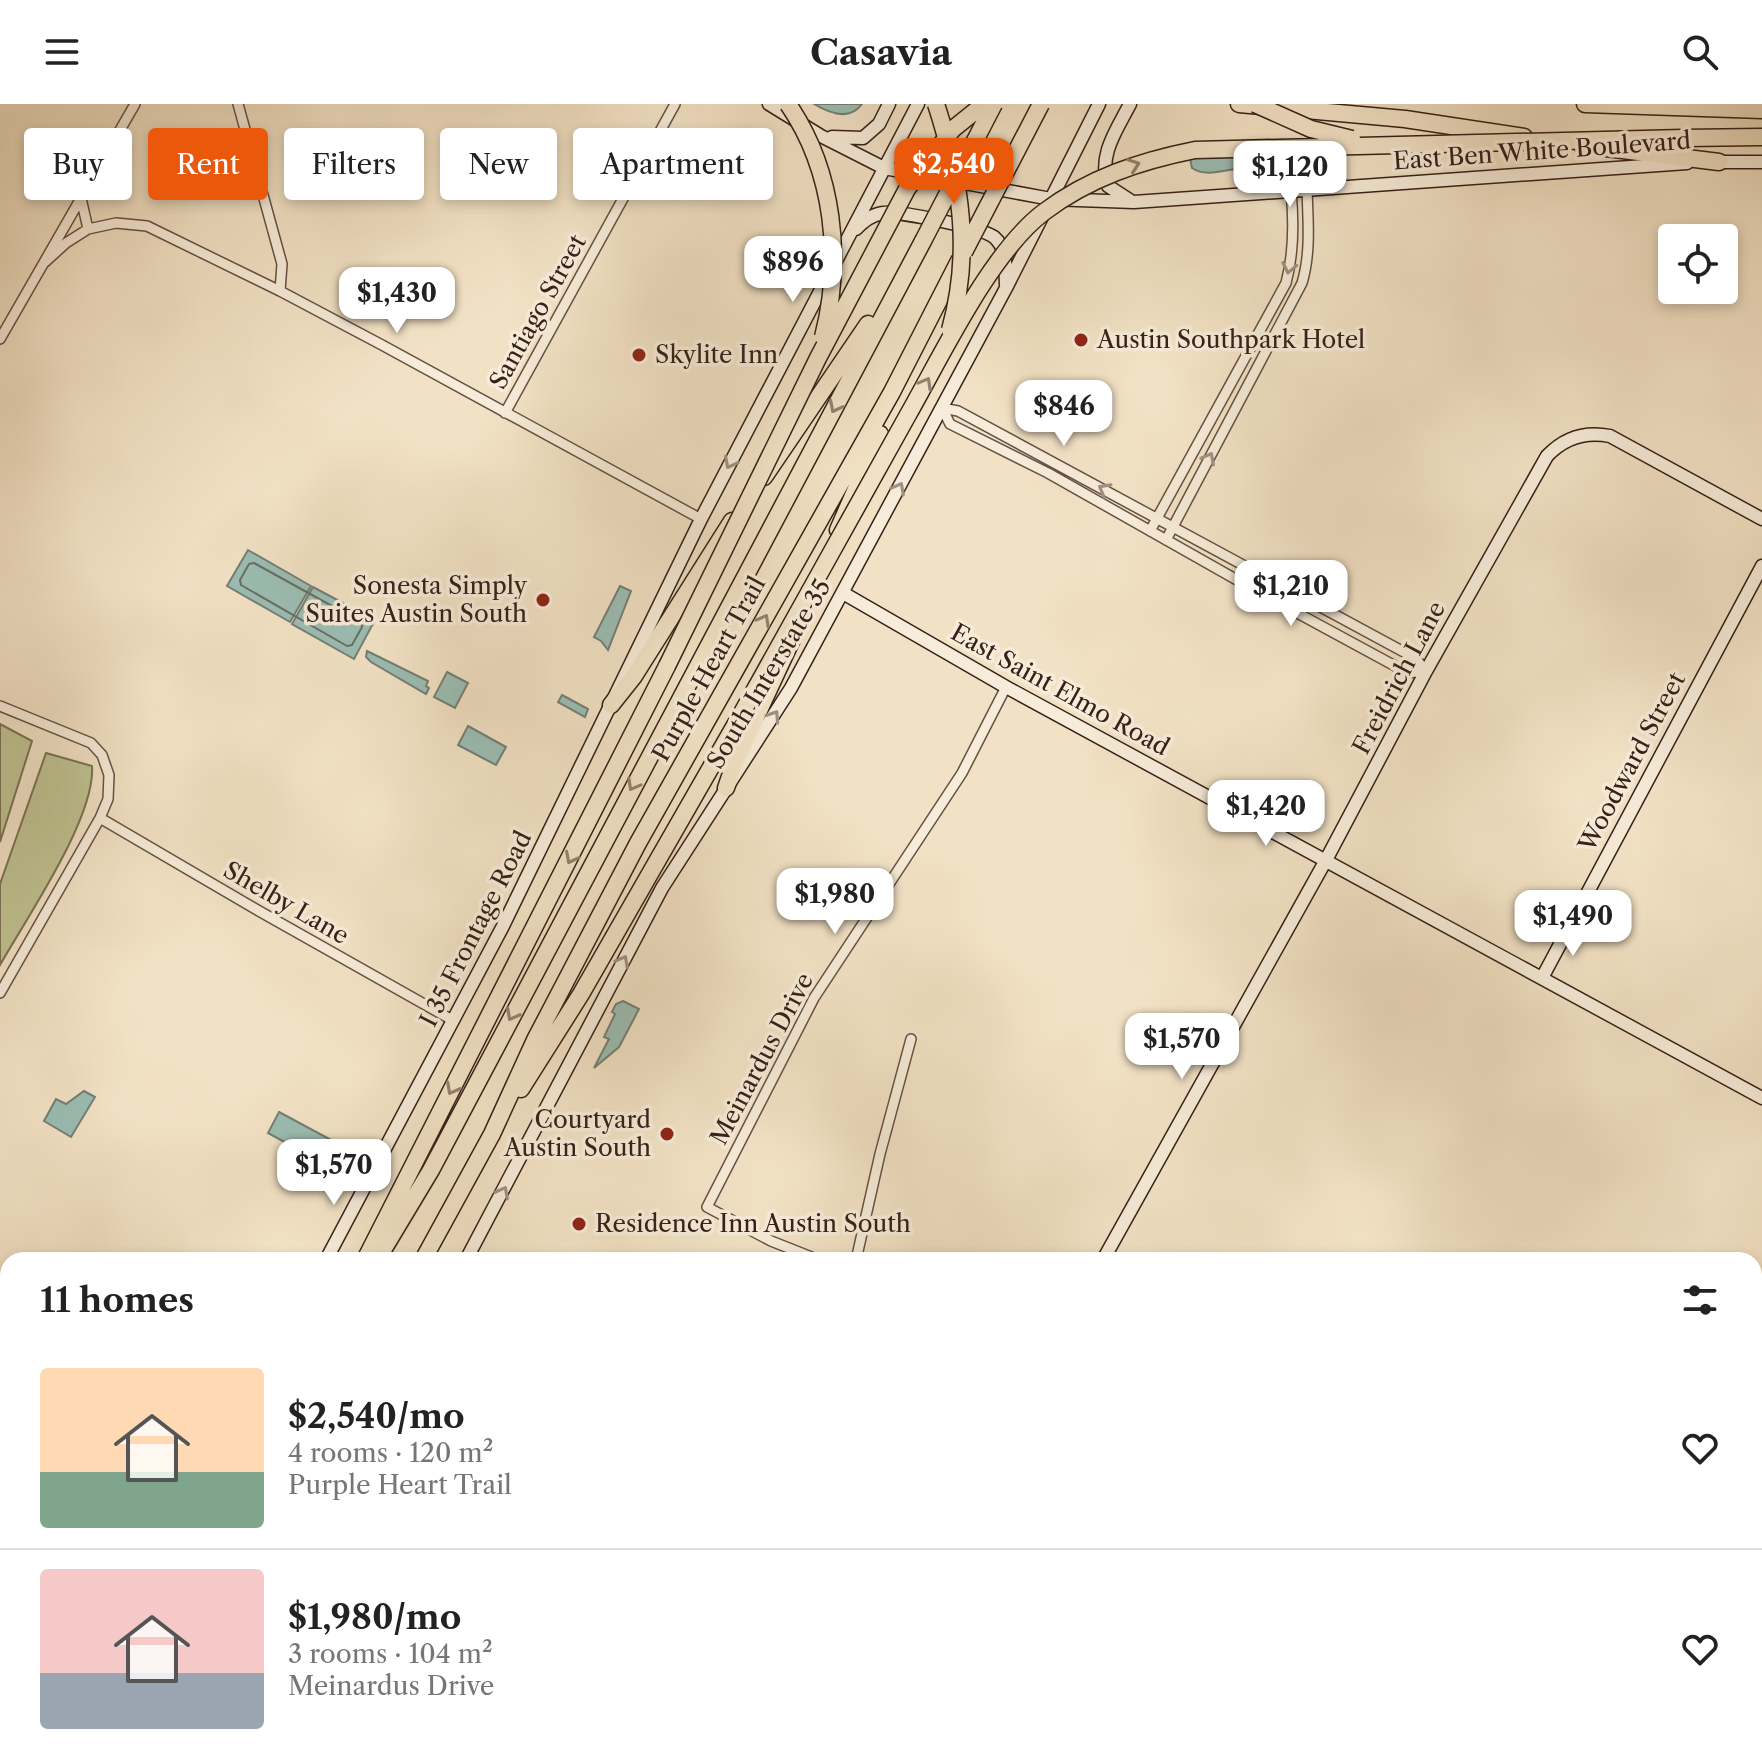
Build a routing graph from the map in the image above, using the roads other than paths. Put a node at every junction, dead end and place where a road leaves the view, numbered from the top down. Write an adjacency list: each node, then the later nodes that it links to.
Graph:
1 (135, 104): 18 (street)
2 (238, 104): 36 (street)
3 (675, 104): 42 (street, Santiago Street)
4 (769, 104): 19 (main road, East Ben White Boulevard)
5 (788, 104): 39 (highway, bridge)
6 (889, 104): 19 (main road)
7 (918, 104): 24 (main road)
8 (936, 104): 38 (highway, bridge)
9 (984, 104): 39 (highway, bridge)
10 (994, 104): 34 (highway, Purple Heart Trail, bridge)
11 (1041, 104): 40 (highway, Purple Heart Trail, bridge)
12 (1099, 104): 27 (main road, South Interstate 35)
13 (1130, 104): 30 (main road)
14 (1239, 104): 22 (highway)
15 (1255, 104): 21 (highway, bridge)
16 (1585, 104): 17 (highway)
17 (1762, 110)
18 (121, 128)
19 (821, 136): 24 (main road, East Ben White Boulevard)
20 (1762, 137): 21 (highway, bridge)
21 (1386, 144): 38 (highway, one-way to 21, bridge)
22 (1719, 162): 23 (main road, East Ben White Boulevard); 25 (main road, East Ben White Boulevard)
23 (1762, 162)
24 (884, 168): 27 (main road, East Ben White Boulevard); 32 (main road)
25 (1307, 190): 26 (main road, East Ben White Boulevard); 48 (street, one-way to 25)
26 (1291, 191): 30 (main road, East Ben White Boulevard); 45 (street, one-way to 45)
27 (1051, 199): 30 (main road, East Ben White Boulevard); 35 (main road, South Interstate 35)
28 (80, 200): 33 (street)
29 (81, 200): 31 (street)
30 (1134, 202)
31 (88, 229): 33 (street); 36 (street)
32 (853, 233): 35 (main road); 46 (main road, one-way to 46)
33 (44, 263): 37 (street)
34 (897, 288): 55 (highway); 68 (highway, Purple Heart Trail, one-way to 68)
35 (1006, 288): 41 (main road, South Interstate 35)
36 (280, 291): 42 (street)
37 (0, 339)
38 (944, 351): 65 (highway, one-way to 38, bridge)
39 (818, 358): 67 (highway, one-way to 67, bridge)
40 (892, 392): 57 (highway); 65 (highway, Purple Heart Trail, one-way to 40)
41 (942, 408): 43 (street); 44 (street); 52 (main road, South Interstate 35, one-way to 41)
42 (505, 413): 46 (street)
43 (1055, 462): 44 (street); 45 (street, one-way to 43)
44 (1048, 473): 49 (street)
45 (1157, 518): 48 (street); 49 (street)
46 (701, 519): 55 (main road)
47 (1762, 519): 53 (main road, Freidrich Lane)
48 (1173, 527): 50 (street); 53 (street)
49 (1150, 531): 50 (street)
50 (1166, 540): 53 (street)
51 (1762, 566): 60 (main road, Woodward Street)
52 (843, 593): 54 (main road, East Saint Elmo Road); 57 (main road, South Interstate 35, one-way to 52)
53 (1426, 671): 59 (main road, Freidrich Lane)
54 (1006, 687): 59 (main road, East Saint Elmo Road); 71 (street, Meinardus Drive)
55 (611, 705): 62 (main road, I 35 Frontage Road)
56 (0, 706): 58 (street)
57 (726, 788): 70 (main road, South Interstate 35, one-way to 57)
58 (100, 818): 61 (street); 62 (street, Shelby Lane)
59 (1326, 860): 60 (main road, East Saint Elmo Road); 73 (main road, Freidrich Lane)
60 (1542, 978): 64 (main road, East Saint Elmo Road)
61 (0, 993)
62 (454, 1021): 66 (main road, I 35 Frontage Road)
63 (911, 1039): 72 (street)
64 (1762, 1098)
65 (492, 1134): 69 (highway, Purple Heart Trail)
66 (330, 1252)
67 (369, 1252)
68 (382, 1252)
69 (427, 1252)
70 (470, 1252)
71 (799, 1252)
72 (858, 1252)
73 (1107, 1252)

